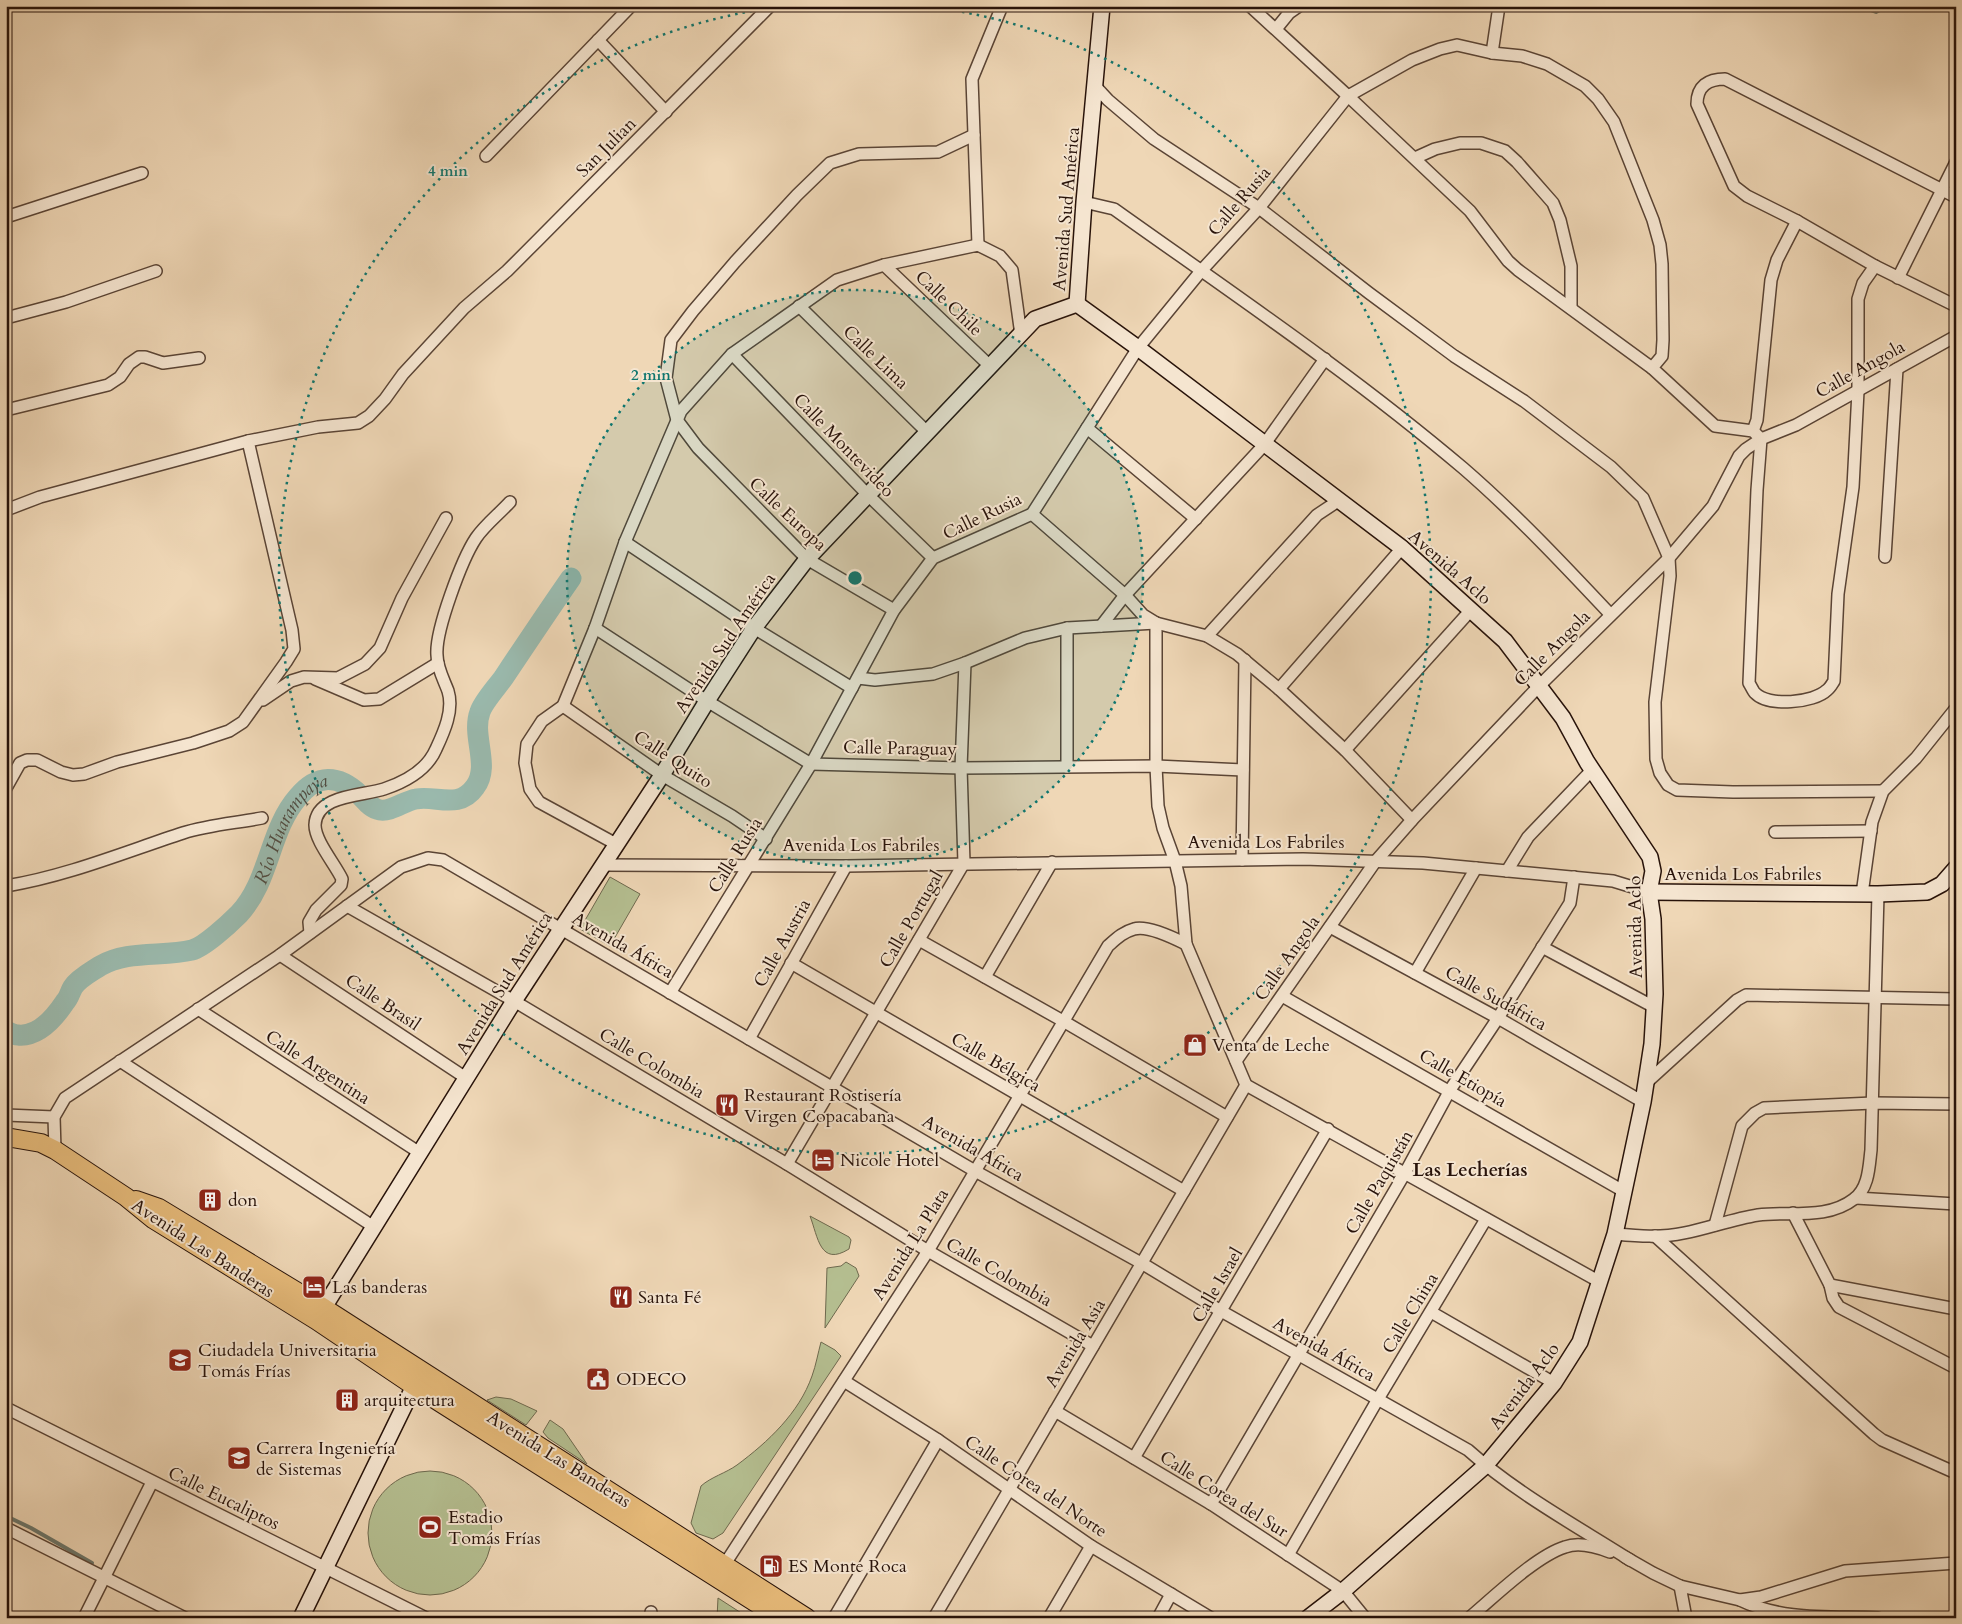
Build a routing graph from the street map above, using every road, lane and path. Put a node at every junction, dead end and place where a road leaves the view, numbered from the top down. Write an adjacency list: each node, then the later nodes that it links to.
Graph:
1 (631, 6): 9 (street)
2 (770, 6): 13 (street, San Julian)
3 (1002, 6): 14 (street)
4 (1250, 6): 8 (street)
5 (1299, 6): 8 (street)
6 (1499, 6): 10 (street)
7 (1102, 8): 11 (street, Avenida Sud América)
8 (1276, 29): 12 (street)
9 (598, 40): 13 (street); 15 (street)
10 (1492, 53): 12 (street); 43 (street)
11 (1096, 87): 21 (street, Avenida Sud América); 22 (street)
12 (1348, 96): 16 (street); 22 (street, Calle Rusia)
13 (666, 112): 51 (street, San Julian)
14 (974, 135): 25 (street); 47 (street, Calle Europa)
15 (486, 156)
16 (1415, 158): 34 (street); 34 (street)
17 (1956, 162): 19 (street)
18 (142, 173): 23 (street)
19 (1942, 190): 20 (street); 24 (street); 30 (street)
20 (1956, 197)
21 (1084, 202): 29 (street); 31 (street, Avenida Sud América)
22 (1259, 208): 29 (street, Calle Rusia); 64 (street)
23 (6, 217)
24 (1797, 221): 27 (street); 50 (street)
25 (978, 245): 26 (street); 36 (street)
26 (884, 265): 32 (street); 42 (street, Calle Chile)
27 (1875, 266): 30 (street); 45 (street)
28 (156, 271): 35 (street)
29 (1201, 272): 38 (street, Calle Rusia); 41 (street)
30 (1898, 278): 33 (street)
31 (1077, 304): 36 (street, Avenida Sud América); 38 (street, Avenida Aclo)
32 (799, 306): 39 (street); 49 (street, Calle Lima)
33 (1956, 306)
34 (1571, 308): 43 (street)
35 (6, 318)
36 (1021, 335): 42 (street, Avenida Sud América)
37 (1956, 336): 44 (street, Calle Angola)
38 (1138, 348): 48 (street, Calle Rusia); 52 (street, Avenida Aclo)
39 (732, 354): 47 (street); 53 (street, Calle Montevideo)
40 (199, 358): 46 (street)
41 (1325, 359): 52 (street); 69 (street)
42 (990, 367): 49 (street, Avenida Sud América)
43 (1652, 368): 50 (street)
44 (1897, 369): 45 (street, Calle Angola); 62 (street)
45 (1858, 391): 50 (street, Calle Angola); 50 (street)
46 (6, 410)
47 (678, 420): 60 (street); 65 (street, Calle Europa)
48 (1087, 428): 57 (street, Calle Rusia); 59 (street)
49 (928, 432): 53 (street, Avenida Sud América)
50 (1757, 435): 64 (street, Calle Angola)
51 (248, 440): 56 (street, San Julian); 84 (street)
52 (1264, 445): 54 (street, Avenida Aclo); 59 (street)
53 (868, 495): 63 (street, Calle Montevideo); 65 (street, Avenida Sud América)
54 (1338, 501): 61 (street, Avenida Aclo); 75 (street)
55 (510, 502): 77 (street)
56 (6, 510)
57 (1032, 514): 63 (street, Calle Rusia); 66 (street)
58 (446, 518): 79 (street)
59 (1196, 519): 66 (street)
60 (625, 542): 72 (street); 73 (street)
61 (1402, 548): 68 (street, Avenida Aclo); 82 (street)
62 (1885, 556)
63 (933, 558): 67 (street, Calle Rusia)
64 (1669, 558): 69 (street, Calle Angola); 96 (street)
65 (807, 559): 67 (street, Calle Europa); 73 (street, Avenida Sud América)
66 (1125, 595): 70 (street); 71 (street)
67 (894, 610): 80 (street, Calle Rusia)
68 (1471, 610): 81 (street, Avenida Aclo); 87 (street)
69 (1610, 614): 81 (street, Calle Angola)
70 (1156, 623): 71 (street); 75 (street); 89 (street)
71 (1101, 626): 74 (street)
72 (595, 628): 83 (street, Calle Paraguay); 85 (street)
73 (754, 628): 80 (street); 83 (street, Avenida Sud América)
74 (1068, 628): 78 (street); 90 (street)
75 (1207, 636): 76 (street)
76 (1245, 660): 82 (street); 92 (street)
77 (438, 663): 79 (street); 122 (street)
78 (965, 663): 80 (street); 91 (street, Calle Portugal)
79 (308, 676): 84 (street)
80 (855, 683): 88 (street, Calle Rusia)
81 (1539, 686): 93 (street, Avenida Aclo); 98 (street, Calle Angola)
82 (1279, 689): 87 (street)
83 (707, 701): 88 (street, Calle Paraguay); 94 (street, Avenida Sud América)
84 (256, 705): 95 (street)
85 (563, 706): 94 (street, Calle Quito); 102 (street)
86 (1956, 708): 96 (street)
87 (1345, 750): 98 (street)
88 (811, 764): 91 (street, Calle Paraguay); 101 (street, Calle Rusia)
89 (1156, 766): 90 (street, Calle Paraguay); 92 (street, Calle Paraguay); 104 (street)
90 (1067, 767): 91 (street, Calle Paraguay)
91 (961, 768): 107 (street, Calle Portugal)
92 (1243, 770): 103 (street)
93 (1592, 770): 113 (street); 116 (street, Avenida Aclo)
94 (662, 775): 101 (street, Calle Quito); 102 (street, Avenida Sud América)
95 (6, 788)
96 (1883, 791): 99 (street)
97 (262, 818): 115 (street)
98 (1412, 820): 106 (street, Calle Angola)
99 (1871, 830): 100 (street); 117 (street)
100 (1775, 832)
101 (766, 839): 108 (street, Calle Rusia)
102 (616, 844): 109 (street, Avenida Sud América)
103 (1242, 860): 104 (street, Avenida Los Fabriles); 106 (street, Avenida Los Fabriles)
104 (1175, 861): 105 (street, Avenida Los Fabriles); 124 (street)
105 (1052, 862): 107 (street, Avenida Los Fabriles); 129 (street)
106 (1375, 862): 111 (street, Avenida Los Fabriles); 120 (street, Calle Angola)
107 (964, 863): 110 (street, Avenida Los Fabriles); 123 (street, Calle Portugal)
108 (749, 864): 109 (street, Avenida Los Fabriles); 110 (street, Avenida Los Fabriles); 130 (street, Calle Rusia)
109 (602, 865): 121 (street, Avenida Sud América)
110 (846, 866): 127 (street, Calle Austria)
111 (1476, 868): 113 (street, Avenida Los Fabriles); 128 (street)
112 (1956, 868): 118 (street, Avenida Los Fabriles)
113 (1507, 871): 114 (street, Avenida Los Fabriles)
114 (1574, 877): 116 (street, Avenida Los Fabriles); 125 (street, Calle Paquistán)
115 (6, 886)
116 (1649, 892): 117 (street, Avenida Los Fabriles); 135 (street, Avenida Aclo)
117 (1862, 894): 118 (street, Avenida Los Fabriles)
118 (1878, 894): 132 (street)
119 (346, 906): 121 (street, Avenida África); 122 (street); 134 (street, Calle Colombia)
120 (1330, 927): 128 (street, Calle Sudáfrica); 131 (street, Calle Angola)
121 (561, 929): 130 (street, Avenida África); 134 (street, Avenida Sud América)
122 (310, 932): 126 (street)
123 (919, 940): 129 (street); 137 (street, Calle Portugal)
124 (1186, 944): 139 (street, Avenida La Plata); 142 (street)
125 (1542, 947): 135 (street); 138 (street, Calle Paquistán)
126 (280, 955): 136 (street); 143 (street, Calle Brasil)
127 (791, 963): 137 (street, Calle Bélgica); 140 (street, Calle Austria)
128 (1415, 973): 138 (street, Calle Sudáfrica)
129 (985, 977): 139 (street)
130 (670, 993): 140 (street, Avenida África)
131 (1282, 996): 142 (street, Calle Angola); 147 (street, Calle Etiopía)
132 (1875, 998): 133 (street); 144 (street); 150 (street)
133 (1956, 999)
134 (514, 1001): 143 (street, Avenida Sud América); 159 (street, Calle Colombia)
135 (1654, 1007): 144 (street, Avenida Aclo)
136 (198, 1009): 141 (street); 158 (street, Calle Argentina)
137 (877, 1013): 146 (street, Calle Portugal); 148 (street, Calle Bélgica)
138 (1498, 1018): 147 (street, Calle Paquistán); 149 (street, Calle Sudáfrica)
139 (1063, 1021): 148 (street, Avenida La Plata); 154 (street)
140 (749, 1038): 146 (street, Avenida África)
141 (120, 1061): 153 (street); 171 (street)
142 (1236, 1061): 145 (street)
143 (466, 1078): 158 (street, Avenida Sud América)
144 (1646, 1083): 149 (street, Avenida Aclo)
145 (1246, 1085): 154 (street, Avenida Asia); 155 (street)
146 (833, 1088): 159 (street, Calle Portugal); 160 (street, Avenida África)
147 (1450, 1090): 161 (street, Calle Paquistán); 164 (street, Calle Etiopía)
148 (1020, 1095): 160 (street, Avenida La Plata); 163 (street, Calle Bélgica)
149 (1643, 1102): 164 (street, Avenida Aclo)
150 (1873, 1103): 151 (street); 162 (street); 170 (street)
151 (1956, 1104)
152 (6, 1114): 153 (street)
153 (54, 1117): 157 (street)
154 (1227, 1117): 163 (street, Avenida Asia)
155 (1328, 1130): 161 (street); 179 (street, Calle Israel)
156 (6, 1137): 157 (main road, Avenida Las Banderas)
157 (55, 1150): 181 (main road, Avenida Las Banderas)
158 (420, 1153): 171 (street, Avenida Sud América)
159 (787, 1164): 174 (street, Calle Colombia)
160 (975, 1171): 174 (street, Avenida La Plata); 175 (street, Avenida África)
161 (1404, 1173): 169 (street); 183 (street, Calle Paquistán)
162 (1867, 1180): 165 (street); 166 (street)
163 (1184, 1190): 175 (street, Avenida Asia)
164 (1625, 1192): 172 (street, Avenida Aclo)
165 (1856, 1198): 166 (street); 168 (street)
166 (1878, 1200): 167 (street)
167 (1956, 1204)
168 (1792, 1213): 170 (street); 177 (street)
169 (1486, 1219): 176 (street); 180 (street, Calle China)
170 (1715, 1225): 173 (street)
171 (374, 1227): 181 (street, Avenida Sud América)
172 (1615, 1234): 173 (street); 176 (street, Avenida Aclo)
173 (1655, 1236): 194 (street)
174 (928, 1251): 182 (street, Calle Colombia); 185 (street, Avenida La Plata)
175 (1142, 1264): 179 (street, Avenida África); 182 (street, Avenida Asia)
176 (1600, 1282): 186 (street, Avenida Aclo)
177 (1830, 1285): 178 (street); 184 (street)
178 (1956, 1309)
179 (1222, 1311): 183 (street, Avenida África); 192 (street, Calle Israel)
180 (1431, 1312): 186 (street); 188 (street, Calle China)
181 (320, 1314): 187 (main road, Avenida Las Banderas); 204 (main road, Avenida Las Banderas)
182 (1093, 1346): 190 (street, Avenida Asia)
183 (1299, 1355): 188 (street, Avenida África); 197 (street, Calle Paquistán)
184 (1956, 1368)
185 (844, 1381): 191 (street, Calle Corea del Norte); 204 (street, Avenida La Plata)
186 (1554, 1383): 193 (street, Avenida Aclo)
187 (414, 1386): 203 (street); 204 (main road, Avenida Las Banderas)
188 (1378, 1399): 193 (street, Avenida África); 200 (street, Calle China)
189 (6, 1408): 195 (street, Calle Eucaliptos)
190 (1055, 1411): 192 (street, Calle Corea del Sur); 196 (street, Avenida Asia)
191 (938, 1440): 196 (street, Calle Corea del Norte); 216 (street)
192 (1134, 1458): 197 (street, Calle Corea del Sur)
193 (1486, 1466): 201 (street, Avenida África); 207 (street, Avenida Aclo)
194 (1956, 1473)
195 (152, 1482): 203 (street, Calle Eucaliptos); 205 (street)
196 (1009, 1490): 199 (street, Calle Corea del Norte); 217 (street, Avenida Asia)
197 (1211, 1504): 200 (street, Calle Corea del Sur)
198 (6, 1528): 205 (street)
199 (1091, 1546): 208 (street, Calle Corea del Norte); 218 (street)
200 (1288, 1555): 207 (street, Calle Corea del Sur)
201 (1630, 1560): 206 (street); 223 (street)
202 (1956, 1564): 209 (street)
203 (326, 1567): 212 (street); 213 (street, Calle Eucaliptos)
204 (721, 1571): 214 (main road, Avenida Las Banderas); 215 (main road, Avenida Las Banderas)
205 (104, 1578): 210 (street); 211 (street)
206 (1680, 1586): 209 (street); 224 (street)
207 (1343, 1591): 221 (street, Avenida Aclo); 222 (street, Calle Corea del Sur)
208 (1171, 1594): 219 (street); 220 (street, Calle Corea del Norte)
209 (1740, 1600): 225 (street)
210 (84, 1618)
211 (184, 1618)
212 (301, 1618)
213 (426, 1618)
214 (780, 1618)
215 (807, 1618)
216 (834, 1618)
217 (934, 1618)
218 (1048, 1618)
219 (1158, 1618)
220 (1211, 1618)
221 (1308, 1618)
222 (1365, 1618)
223 (1469, 1618)
224 (1686, 1618)
225 (1878, 1618)

